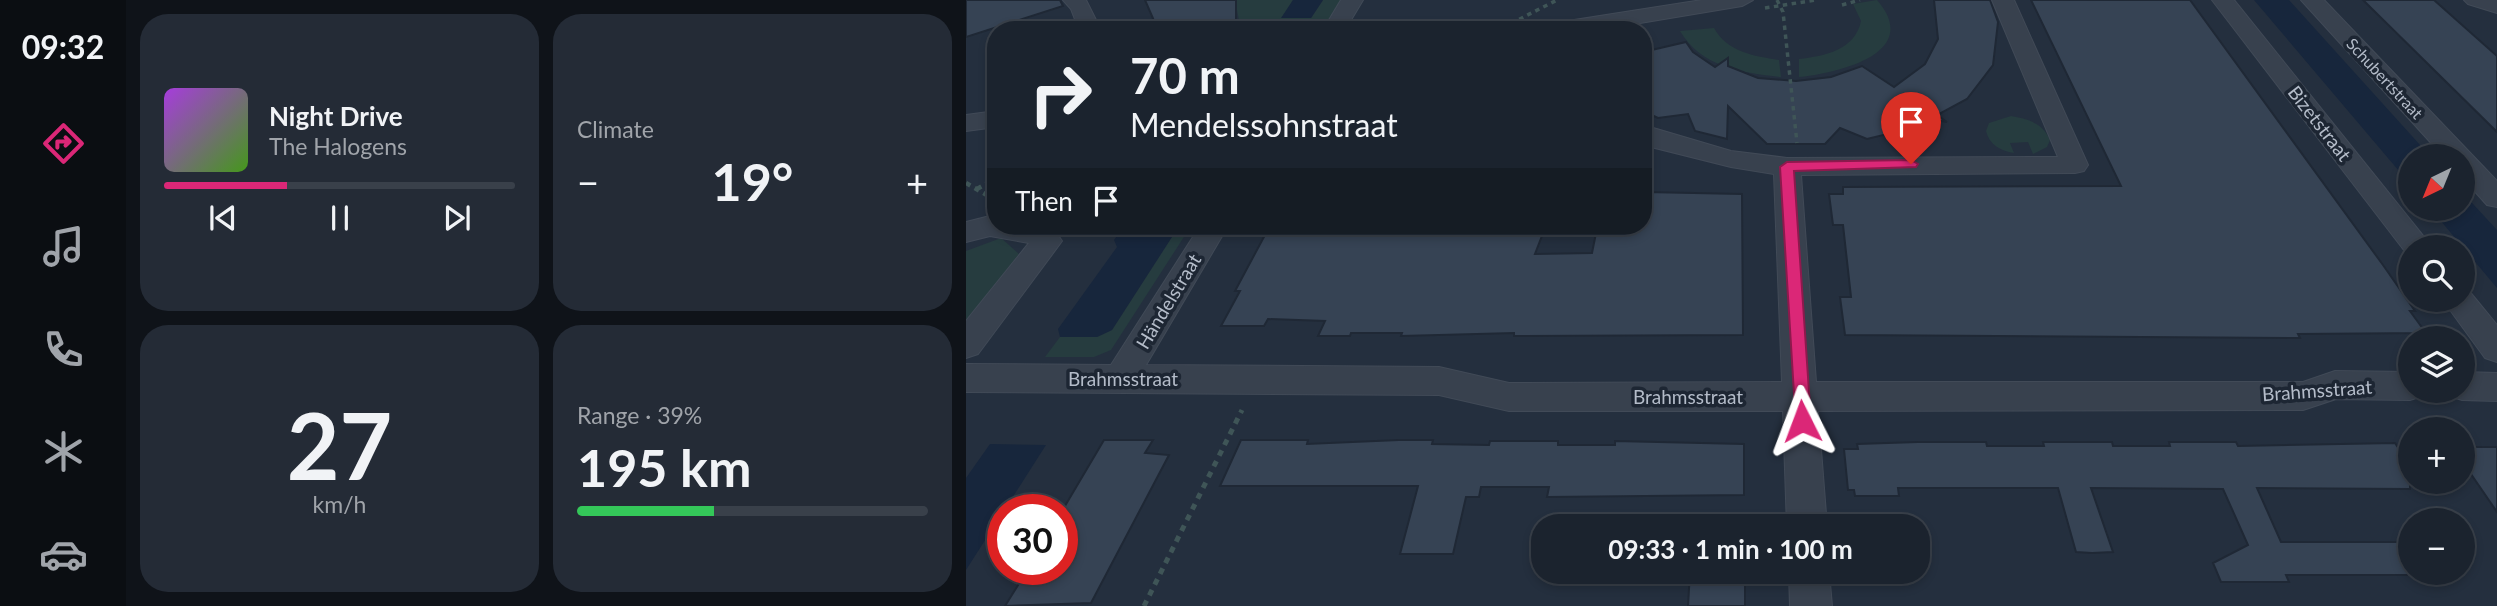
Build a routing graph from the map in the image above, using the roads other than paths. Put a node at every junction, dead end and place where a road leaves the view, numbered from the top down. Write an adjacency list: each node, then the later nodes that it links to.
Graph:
1 (1074, 0): 9 (street)
2 (1352, 0): 10 (street)
3 (1742, 0): 11 (street)
4 (2003, 0): 16 (street)
5 (2223, 0): 23 (street, Bizetstraat)
6 (2312, 0): 15 (street, Schubertstraat)
7 (2475, 0): 8 (street)
8 (2497, 7)
9 (1087, 21)
10 (1339, 21)
11 (1611, 21)
12 (987, 120): 13 (street)
13 (966, 123)
14 (1652, 136): 16 (street)
15 (2447, 144)
16 (1793, 166): 32 (street)
17 (2475, 175): 18 (street)
18 (2497, 198)
19 (987, 227): 20 (street)
20 (966, 232)
21 (1043, 235): 25 (street)
22 (1209, 235): 27 (street, Händelstraat)
23 (2408, 235)
24 (2468, 312): 26 (street)
25 (966, 345)
26 (2497, 349)
27 (1122, 377): 28 (street, Brahmsstraat); 32 (street, Brahmsstraat)
28 (966, 378)
29 (2398, 386): 32 (street, Brahmsstraat)
30 (2475, 386): 31 (street)
31 (2497, 387)
32 (1801, 397): 33 (street)
33 (1806, 514)
34 (1810, 584): 35 (street)
35 (1811, 606)

